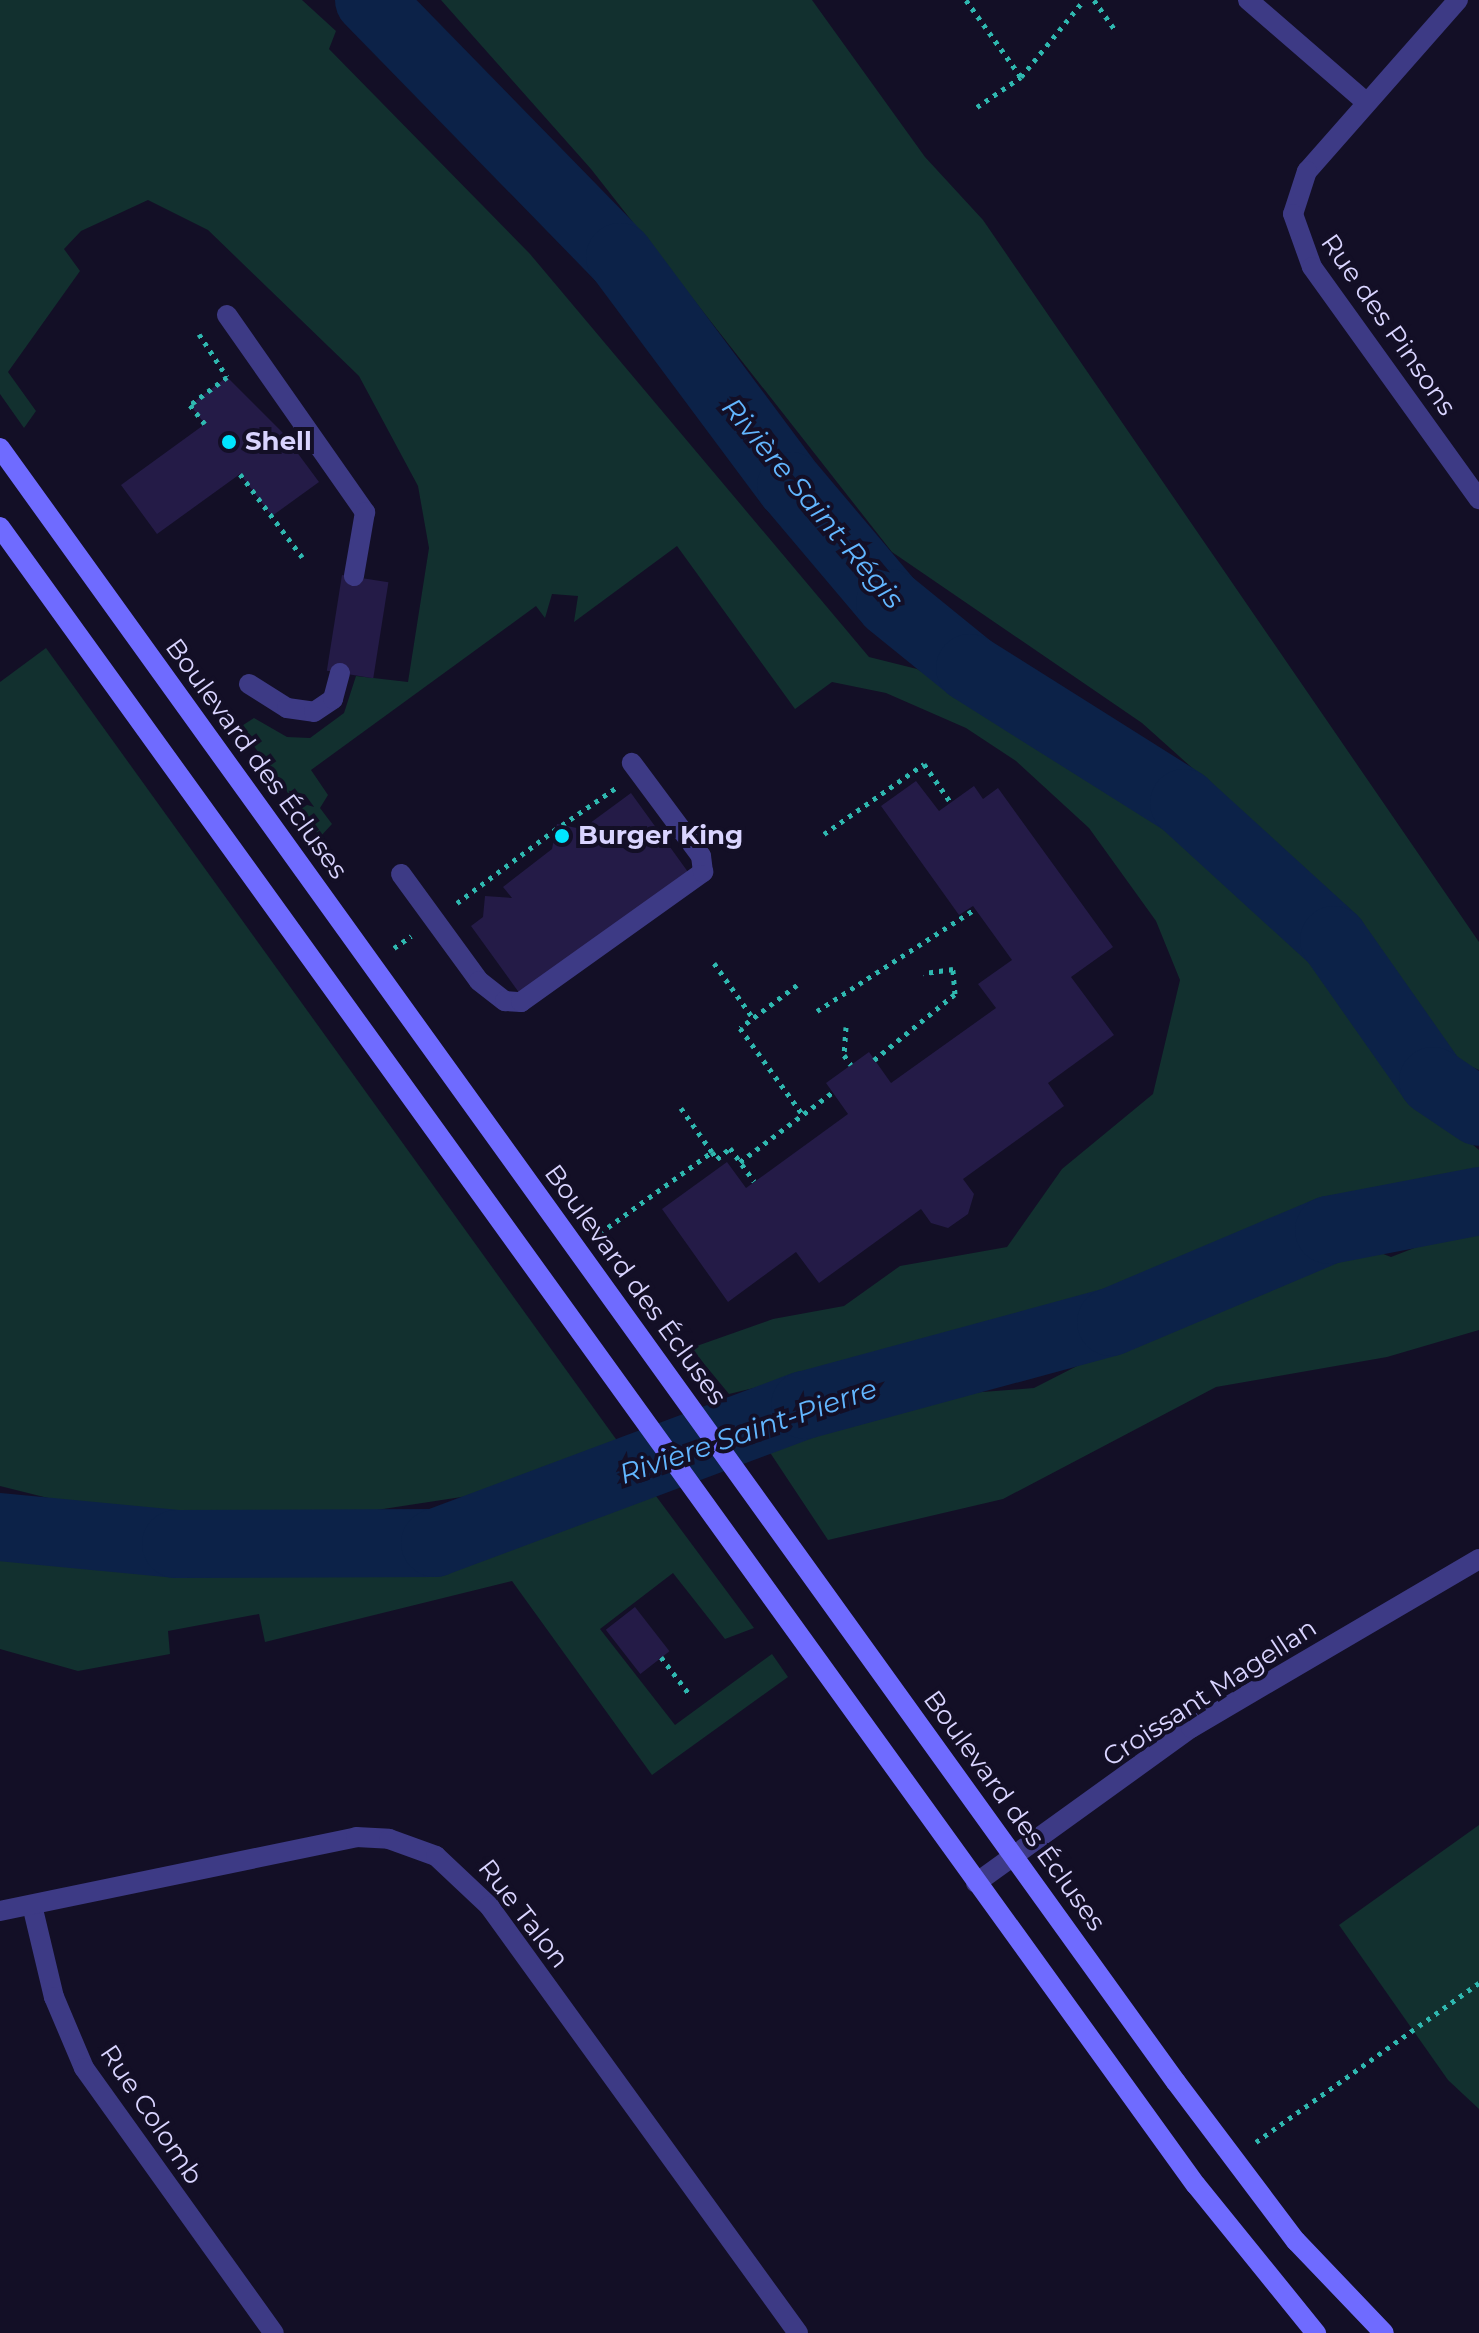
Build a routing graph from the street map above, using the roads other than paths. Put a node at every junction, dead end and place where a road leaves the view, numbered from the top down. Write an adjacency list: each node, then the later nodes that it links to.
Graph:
1 (1248, 0): 3 (street)
2 (1458, 0): 3 (street)
3 (1367, 103): 6 (street, Rue des Pinsons)
4 (227, 315): 8 (street)
5 (0, 448): 14 (street, Boulevard des Écluses)
6 (1479, 499)
7 (0, 527): 15 (street)
8 (354, 576)
9 (340, 673): 10 (street)
10 (249, 684)
11 (632, 763): 12 (street)
12 (401, 874)
13 (1479, 1559): 14 (street, Croissant Magellan)
14 (1014, 1856): 15 (street, Croissant Magellan); 21 (street, Boulevard des Écluses)
15 (976, 1883): 20 (street)
16 (32, 1905): 17 (street, Rue Talon); 18 (street, Rue Colomb); 19 (street, Rue Talon)
17 (0, 1911)
18 (274, 2333)
19 (798, 2333)
20 (1316, 2333)
21 (1384, 2333)

